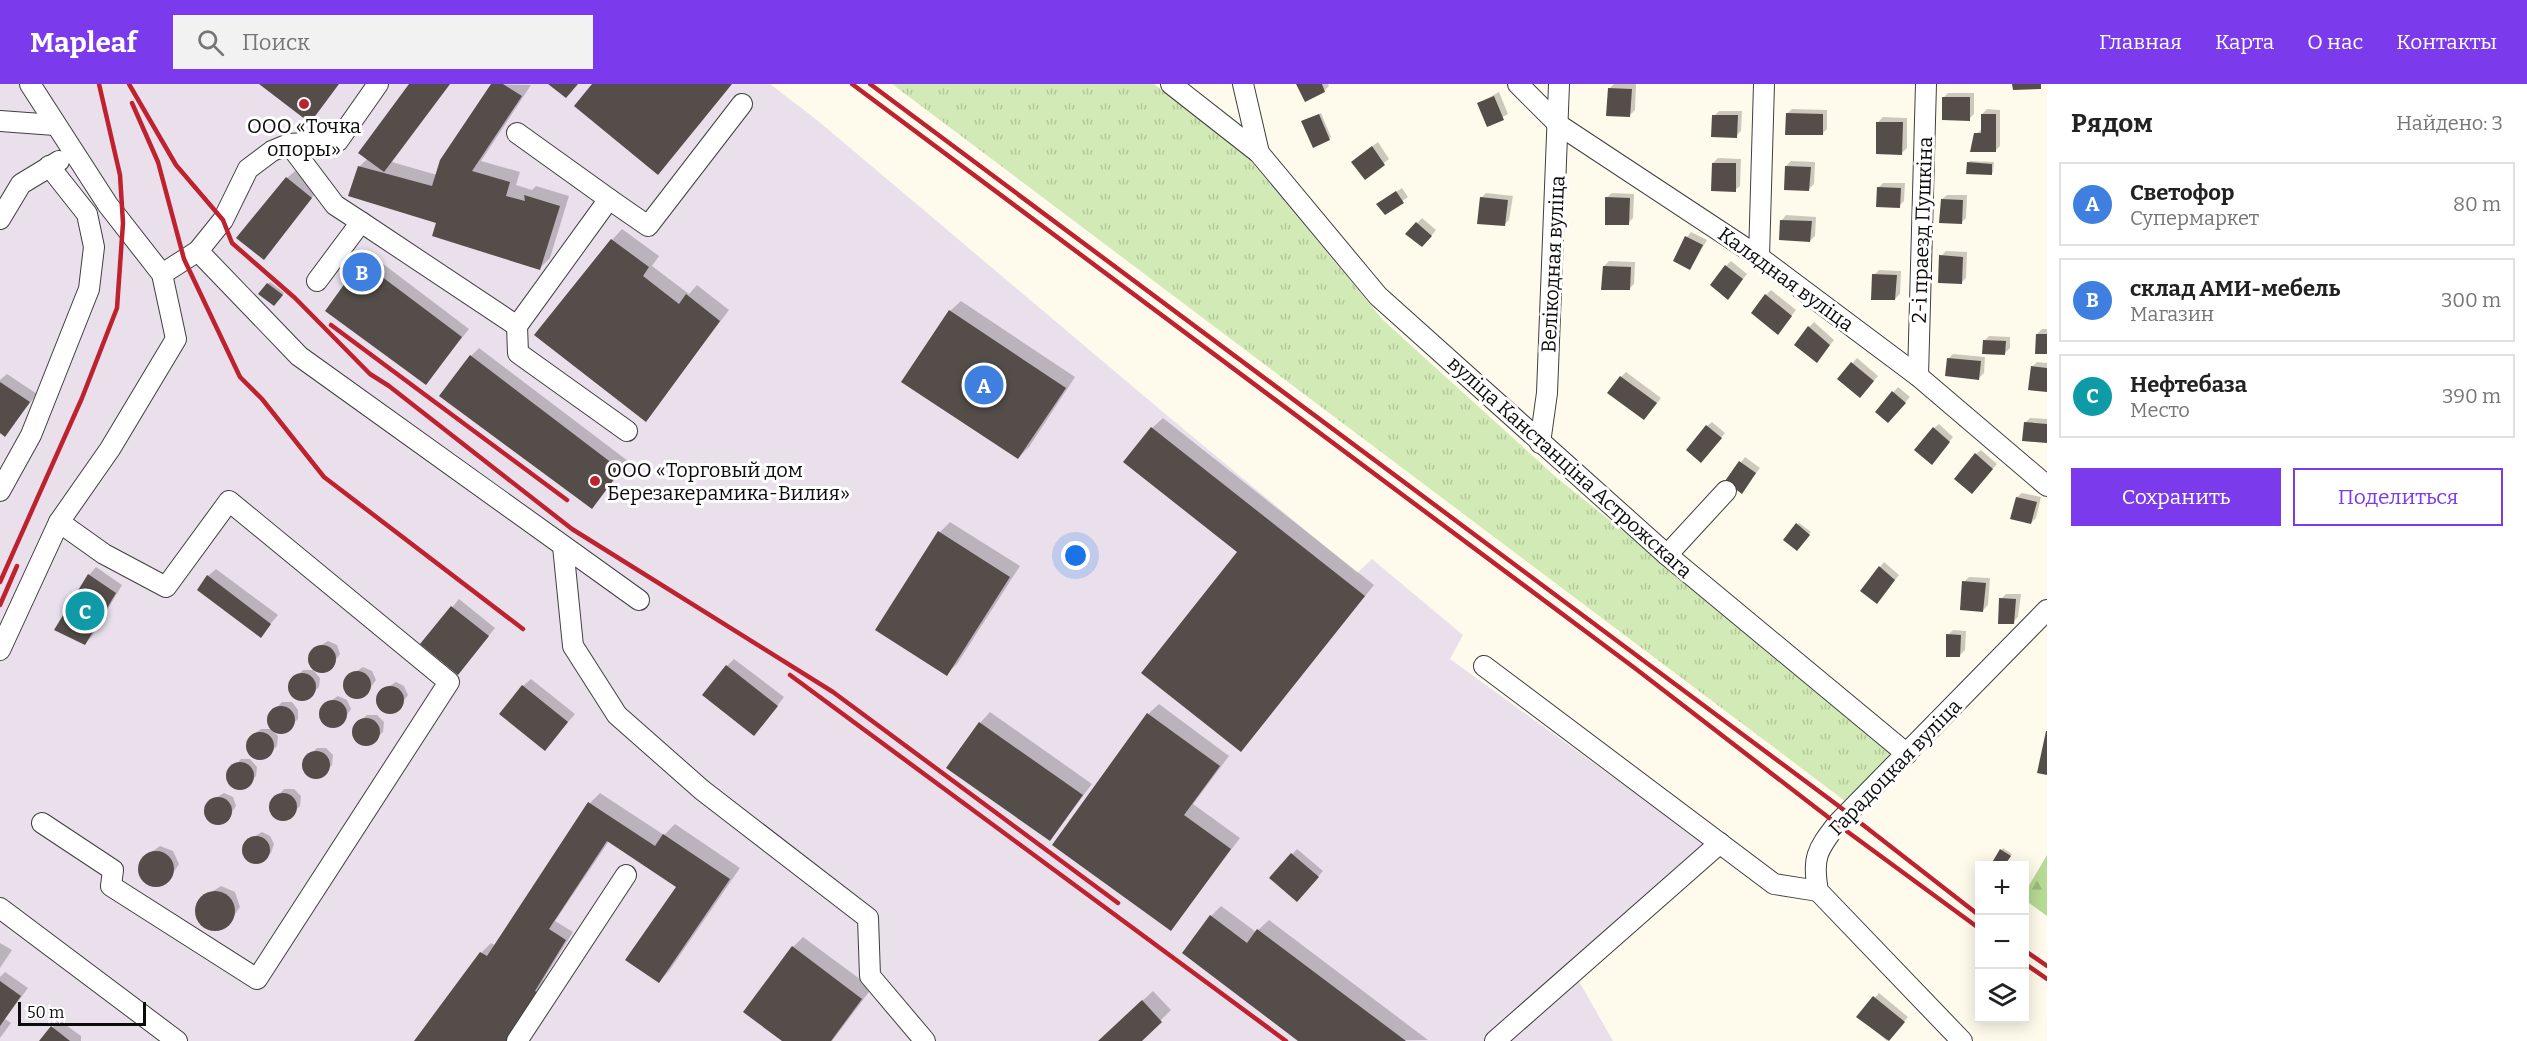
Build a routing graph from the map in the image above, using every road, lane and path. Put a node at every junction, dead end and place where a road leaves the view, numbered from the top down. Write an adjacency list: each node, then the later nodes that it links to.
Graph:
1 (30, 84): 11 (street)
2 (378, 84): 14 (street)
3 (1171, 84): 16 (street, вуліца Канстанціна Астрожскага)
4 (1243, 84): 16 (street, вуліца Канстанціна Астрожскага)
5 (1518, 84): 12 (street, Калядная вуліца)
6 (1559, 84): 12 (street, Велікодная вуліца)
7 (1764, 84): 22 (street)
8 (1926, 84): 26 (street, 2-і праезд Пушкіна)
9 (742, 104): 18 (street)
10 (0, 121): 11 (street)
11 (55, 124): 15 (street)
12 (1559, 125): 22 (street, Калядная вуліца); 28 (street, Велікодная вуліца)
13 (517, 133): 18 (street)
14 (289, 144): 20 (street); 21 (street)
15 (74, 151): 17 (street); 23 (street)
16 (1259, 153): 28 (street, вуліца Канстанціна Астрожскага)
17 (49, 166): 19 (street); 30 (street)
18 (609, 198): 25 (street)
19 (0, 219)
20 (361, 222): 24 (street); 25 (street)
21 (198, 251): 23 (street); 33 (street)
22 (1759, 256): 26 (street, Калядная вуліца)
23 (162, 274): 32 (street)
24 (317, 281)
25 (517, 326): 27 (street)
26 (1918, 376): 29 (street, Калядная вуліца)
27 (627, 431)
28 (1540, 443): 34 (street, вуліца Канстанціна Астрожскага)
29 (2047, 486)
30 (0, 491)
31 (1726, 491): 34 (street)
32 (59, 522): 37 (street); 40 (street)
33 (563, 546): 35 (street); 47 (street)
34 (1666, 555): 39 (street, вуліца Канстанціна Астрожскага)
35 (639, 600)
36 (2047, 610): 39 (street, Гарадоцкая вуліца)
37 (0, 650)
38 (1485, 666): 41 (street)
39 (1907, 754): 43 (street, Гарадоцкая вуліца)
40 (42, 823)
41 (1720, 843): 43 (street); 48 (street)
42 (627, 874): 46 (street)
43 (1818, 891): 49 (street)
44 (0, 908): 45 (street)
45 (177, 1041)
46 (517, 1041)
47 (925, 1041)
48 (1495, 1041)
49 (1962, 1041)

